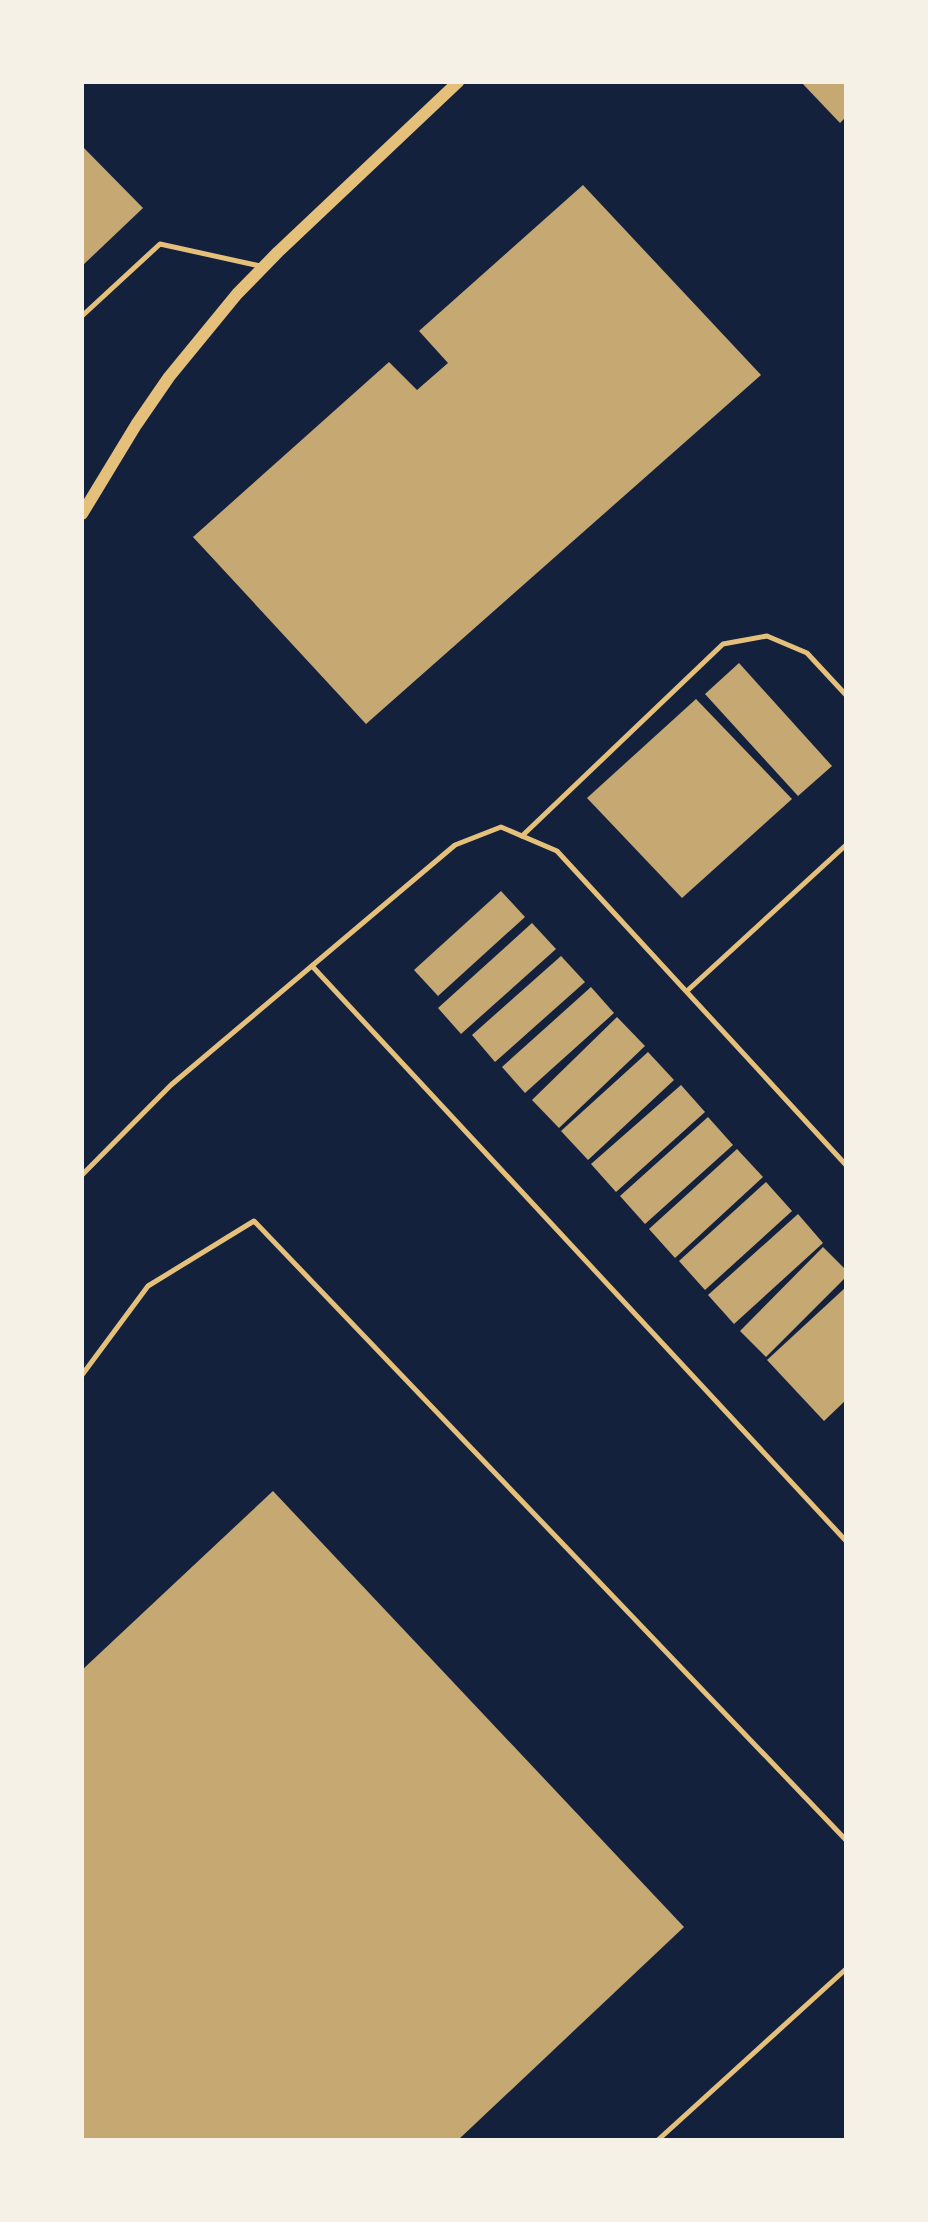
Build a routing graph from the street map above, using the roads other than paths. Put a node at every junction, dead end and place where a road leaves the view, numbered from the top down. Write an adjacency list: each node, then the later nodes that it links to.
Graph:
1 (458, 82): 2 (street)
2 (263, 267): 3 (lane); 4 (street)
3 (82, 316)
4 (84, 506)
5 (845, 691): 6 (lane)
6 (522, 836): 8 (lane); 9 (lane)
7 (846, 845): 9 (lane)
8 (312, 966): 11 (lane); 13 (lane)
9 (687, 991): 10 (lane)
10 (846, 1165)
11 (82, 1175)
12 (82, 1375): 14 (lane)
13 (846, 1541)
14 (846, 1840)
15 (846, 1969): 16 (lane)
16 (658, 2140)

